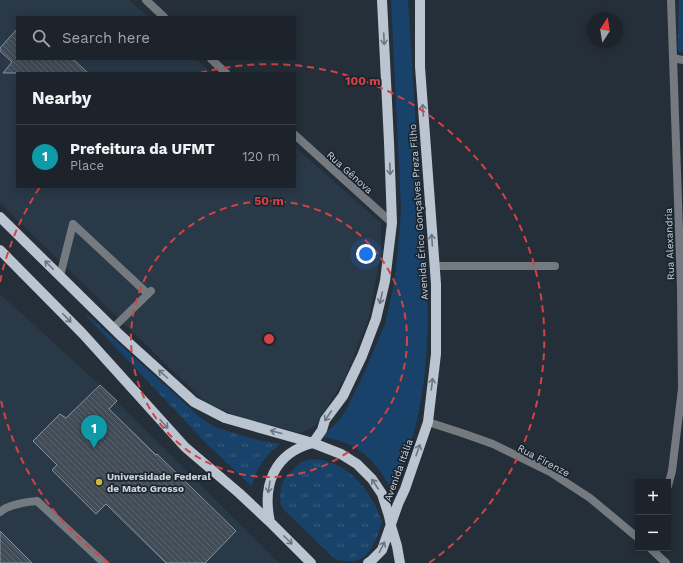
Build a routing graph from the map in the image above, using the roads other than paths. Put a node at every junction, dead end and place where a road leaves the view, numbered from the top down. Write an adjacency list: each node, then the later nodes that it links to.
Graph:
1 (146, 0): 5 (street)
2 (382, 0): 12 (main road, one-way to 12)
3 (420, 0): 14 (main road, Avenida Érico Gonçalves Preza Filho, one-way to 3)
4 (670, 0): 6 (street, Rua Alexandria)
5 (163, 16)
6 (672, 58): 8 (street); 20 (street, Rua Alexandria)
7 (212, 60): 9 (street)
8 (683, 60)
9 (225, 72)
10 (296, 136): 12 (street, Rua Gênova)
11 (0, 217): 16 (main road, one-way to 11)
12 (392, 223): 19 (main road, one-way to 19)
13 (0, 250): 22 (main road, one-way to 22)
14 (434, 266): 15 (street); 18 (main road, Avenida Érico Gonçalves Preza Filho, one-way to 14)
15 (555, 266)
16 (60, 276): 17 (main road); 17 (street)
17 (113, 328): 19 (main road, one-way to 17)
18 (428, 422): 23 (main road, Avenida Itália, one-way to 18); 24 (street, Rua Firenze)
19 (313, 443): 22 (main road, one-way to 22); 23 (main road, one-way to 19)
20 (670, 479)
21 (0, 512): 27 (street)
22 (270, 522): 26 (main road, one-way to 26)
23 (391, 526): 29 (main road, Avenida Itália, one-way to 23); 30 (main road)
24 (635, 536)
25 (653, 551): 31 (street)
26 (308, 560): 28 (main road)
27 (104, 563)
28 (316, 563)
29 (368, 563)
30 (400, 563)
31 (666, 563)

